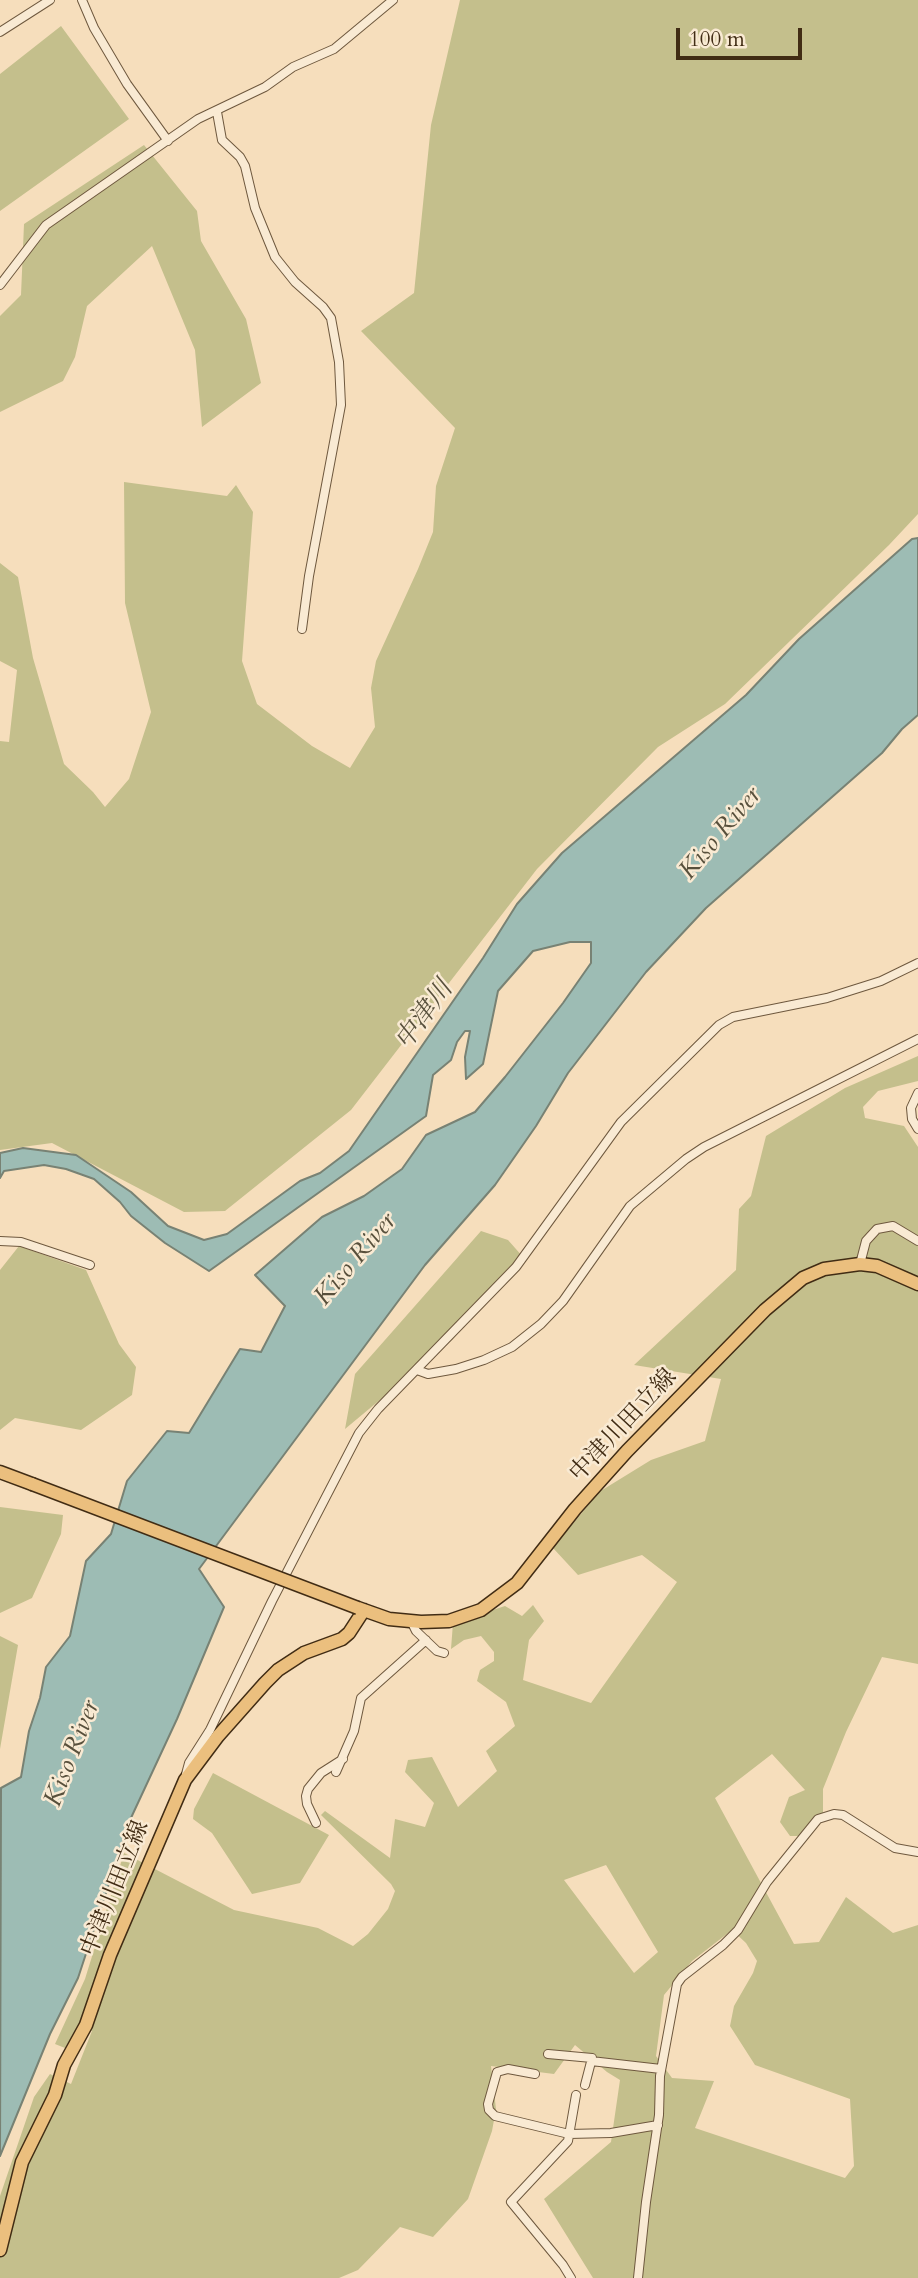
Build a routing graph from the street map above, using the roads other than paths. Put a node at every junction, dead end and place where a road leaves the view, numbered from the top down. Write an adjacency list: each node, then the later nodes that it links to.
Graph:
1 (50, 0): 4 (street)
2 (82, 0): 6 (street)
3 (393, 0): 5 (street)
4 (0, 32)
5 (217, 112): 6 (street); 8 (street)
6 (168, 141): 7 (street)
7 (0, 285)
8 (302, 629)
9 (918, 963): 18 (street)
10 (918, 1039): 18 (street)
11 (918, 1093): 12 (street)
12 (918, 1129)
13 (0, 1241): 16 (street)
14 (918, 1241): 15 (street)
15 (860, 1264): 17 (main road, 中津川田立線); 21 (main road, 中津川田立線)
16 (90, 1265)
17 (918, 1284)
18 (417, 1370): 24 (street)
19 (0, 1472): 20 (main road, 中津川田立線, bridge)
20 (361, 1609): 21 (main road, 中津川田立線); 24 (main road, 中津川田立線)
21 (411, 1621): 22 (street)
22 (426, 1640): 23 (street); 25 (street)
23 (444, 1653)
24 (214, 1733): 37 (main road, 中津川田立線)
25 (343, 1759): 26 (street); 27 (street)
26 (336, 1772)
27 (316, 1824)
28 (918, 1852): 31 (street)
29 (548, 2054): 30 (street)
30 (591, 2061): 31 (street); 33 (street)
31 (661, 2069): 35 (street)
32 (535, 2074): 36 (street)
33 (585, 2085)
34 (576, 2095): 36 (street)
35 (658, 2125): 36 (street); 39 (street)
36 (569, 2134): 38 (street)
37 (0, 2250)
38 (571, 2278)
39 (638, 2278)

